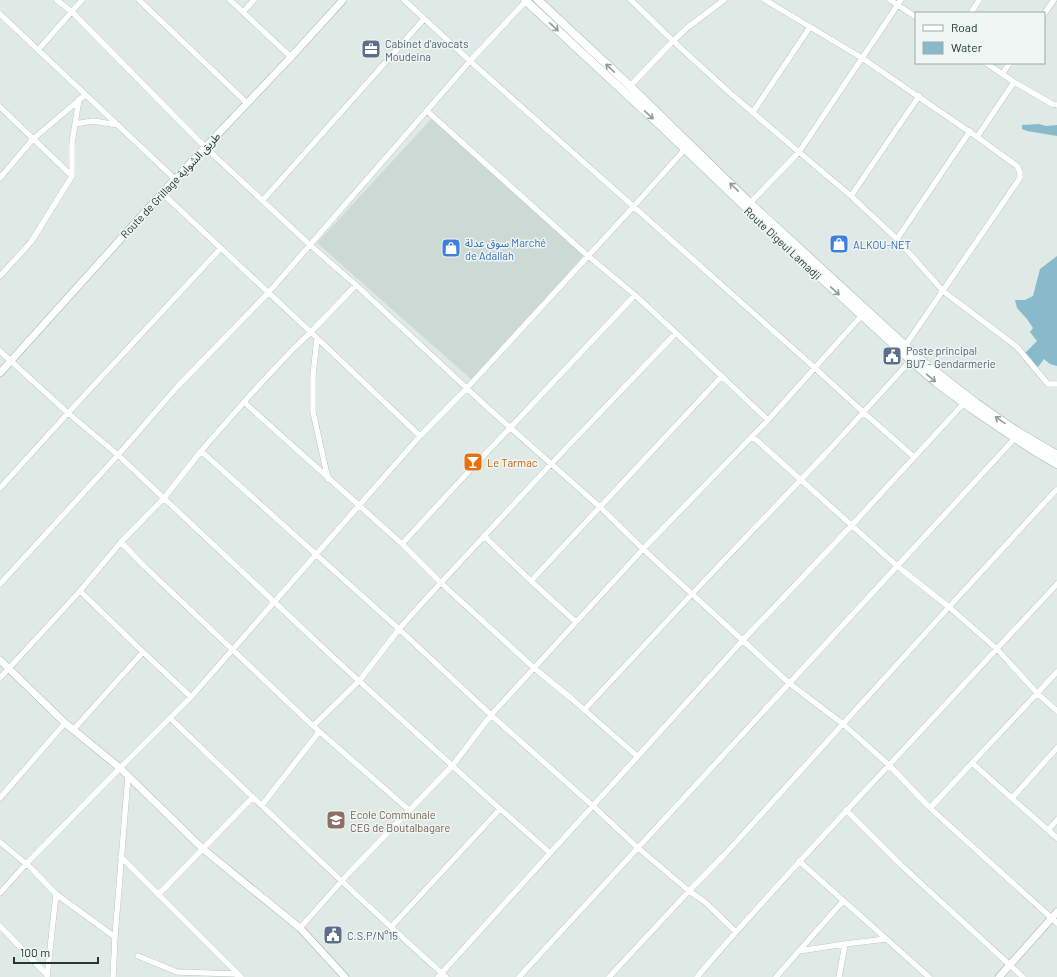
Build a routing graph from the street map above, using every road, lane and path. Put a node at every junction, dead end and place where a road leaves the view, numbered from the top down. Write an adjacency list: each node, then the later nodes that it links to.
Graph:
1 (57, 0): 17 (street)
2 (82, 0): 17 (street)
3 (139, 0): 38 (street)
4 (230, 0): 18 (street)
5 (254, 0): 18 (street)
6 (343, 0): 27 (street, Route de Grillage طريق الشواية)
7 (404, 0): 23 (street)
8 (538, 0): 34 (main road, one-way to 8)
9 (631, 0): 25 (street)
10 (724, 0): 25 (street)
11 (765, 0): 24 (street)
12 (890, 0): 16 (street)
13 (979, 0): 19 (street)
14 (1054, 0): 20 (street)
15 (526, 1): 29 (street); 49 (main road, Route Digeul Lamadji, one-way to 49)
16 (899, 2): 22 (street); 28 (street)
17 (72, 12): 26 (street); 48 (street)
18 (243, 12): 27 (street)
19 (972, 12)
20 (1045, 13)
21 (0, 14): 26 (street)
22 (915, 16)
23 (424, 19): 29 (street); 56 (street)
24 (810, 27): 28 (street); 42 (street)
25 (673, 41): 34 (street); 42 (street)
26 (38, 50): 35 (street)
27 (291, 57): 38 (street, Route de Grillage طريق الشواية)
28 (862, 58): 36 (street); 50 (street)
29 (470, 61): 41 (street); 58 (street)
30 (987, 64): 32 (street)
31 (1009, 64): 32 (street)
32 (1002, 74): 33 (street)
33 (1014, 82): 39 (street); 46 (street)
34 (630, 86): 57 (main road, one-way to 34)
35 (85, 94): 37 (street); 44 (street)
36 (919, 96): 45 (street); 55 (street)
37 (79, 99): 43 (street); 47 (street)
38 (247, 103): 48 (street, Route de Grillage طريق الشواية)
39 (1057, 105)
40 (0, 108): 47 (street)
41 (427, 112): 60 (street); 62 (street)
42 (753, 112): 50 (street)
43 (76, 124): 44 (street); 51 (street)
44 (118, 125): 53 (street)
45 (970, 132): 46 (street); 59 (street)
46 (978, 137): 65 (street)
47 (32, 139): 51 (street); 52 (street)
48 (205, 147): 53 (street, Route de Grillage طريق الشواية); 56 (street)
49 (685, 149): 58 (street); 68 (main road, Route Digeul Lamadji, one-way to 68)
50 (799, 152): 55 (street); 57 (street)
51 (72, 176): 63 (street)
52 (0, 178)
53 (175, 179): 54 (street, Route de Grillage طريق الشواية)
54 (162, 193): 61 (street); 75 (street, Route de Grillage طريق الشواية)
55 (851, 196): 59 (street)
56 (263, 200): 60 (street)
57 (750, 203): 68 (main road)
58 (634, 206): 62 (street); 76 (street)
59 (897, 239): 65 (street)
60 (310, 245): 64 (street); 66 (street)
61 (221, 248): 66 (street); 84 (street)
62 (588, 256): 67 (street); 80 (street)
63 (0, 276)
64 (356, 285): 69 (street); 80 (street)
65 (943, 291): 72 (street); 79 (street)
66 (269, 292): 69 (street); 91 (street)
67 (635, 295): 70 (street); 86 (street)
68 (864, 313): 72 (main road); 74 (main road, Route Digeul Lamadji); 76 (street)
69 (311, 332): 71 (street); 81 (street)
70 (676, 333): 78 (street); 94 (street)
71 (317, 338): 87 (street); 96 (street)
72 (905, 346): 92 (main road, one-way to 72)
73 (0, 351): 75 (street)
74 (910, 361): 82 (main road, Route Digeul Lamadji, one-way to 82); 83 (street)
75 (11, 362): 77 (street, Route de Grillage طريق الشواية); 84 (street)
76 (815, 368): 83 (street); 85 (street)
77 (0, 372)
78 (722, 376): 85 (street); 102 (street)
79 (1057, 384)
80 (467, 388): 86 (street); 87 (street)
81 (245, 403): 90 (street); 96 (street)
82 (964, 403): 89 (main road, Route Digeul Lamadji); 93 (street)
83 (863, 412): 93 (street); 97 (street)
84 (68, 413): 91 (street); 98 (street)
85 (768, 420): 88 (street)
86 (510, 428): 94 (street); 106 (street)
87 (420, 436): 101 (street)
88 (752, 436): 97 (street); 107 (street)
89 (1015, 438): 95 (main road, Route Digeul Lamadji); 109 (street)
90 (201, 451): 100 (street); 108 (street)
91 (118, 455): 100 (street); 112 (street)
92 (1057, 455)
93 (914, 458): 103 (street)
94 (551, 464): 102 (street); 104 (street)
95 (1057, 464)
96 (328, 479): 101 (street)
97 (800, 479): 103 (street); 115 (street)
98 (0, 488)
99 (1057, 490): 117 (street)
100 (164, 498): 105 (street); 116 (street)
101 (359, 506): 106 (street); 108 (street)
102 (600, 507): 107 (street); 110 (street)
103 (852, 526): 109 (street); 120 (street)
104 (484, 536): 110 (street); 111 (street)
105 (120, 542): 114 (street); 122 (street)
106 (402, 544): 111 (street)
107 (643, 549): 115 (street); 118 (street)
108 (316, 555): 116 (street); 119 (street)
109 (897, 566): 117 (street); 130 (street)
110 (531, 580): 118 (street)
111 (441, 583): 119 (street); 126 (street)
112 (0, 584)
113 (1057, 584): 121 (street)
114 (80, 591): 123 (street); 125 (street)
115 (692, 594): 120 (street); 133 (street)
116 (275, 602): 122 (street); 129 (street)
117 (949, 607): 121 (street); 138 (street)
118 (576, 622): 126 (street)
119 (399, 629): 129 (street); 135 (street)
120 (743, 640): 130 (street); 143 (street)
121 (997, 649): 131 (street); 146 (street)
122 (233, 650): 132 (street); 139 (street)
123 (142, 652): 132 (street); 140 (street)
124 (0, 660): 125 (street)
125 (9, 668): 128 (street); 137 (street)
126 (534, 668): 133 (street); 135 (street)
127 (1057, 672): 131 (street)
128 (0, 678)
129 (360, 680): 139 (street); 145 (street)
130 (789, 683): 138 (street); 162 (street)
131 (1037, 693): 134 (street); 144 (street)
132 (191, 697): 136 (street)
133 (584, 710): 143 (street)
134 (1057, 711)
135 (491, 715): 145 (street); 153 (street)
136 (170, 718): 147 (street); 149 (street)
137 (65, 723): 140 (street); 150 (street)
138 (843, 724): 146 (street); 169 (street)
139 (313, 726): 141 (street)
140 (73, 730): 147 (street)
141 (319, 732): 152 (street); 156 (street)
142 (1057, 748): 151 (street)
143 (637, 756): 153 (street)
144 (972, 762): 151 (street); 154 (street)
145 (453, 765): 155 (street); 156 (street)
146 (889, 765): 154 (street); 157 (street)
147 (120, 768): 148 (street); 167 (street)
148 (128, 776): 163 (street); 165 (street)
149 (253, 797): 152 (street); 163 (street)
150 (0, 798)
151 (1012, 798): 159 (street)
152 (262, 805): 168 (street)
153 (593, 806): 162 (street); 164 (street)
154 (930, 808): 175 (street)
155 (500, 809): 164 (street); 178 (street)
156 (409, 810): 168 (street)
157 (846, 810): 166 (street); 186 (street)
158 (1057, 820): 159 (street)
159 (1048, 830): 160 (street)
160 (1057, 838)
161 (0, 842): 167 (street)
162 (637, 847): 169 (street); 193 (street)
163 (203, 849): 172 (street); 179 (street)
164 (550, 852): 190 (street)
165 (121, 857): 172 (street); 181 (street)
166 (799, 861): 173 (street); 180 (street)
167 (26, 864): 170 (street); 171 (street)
168 (342, 881): 178 (street); 179 (street)
169 (689, 891): 180 (street); 194 (street)
170 (0, 893)
171 (56, 894): 181 (street); 188 (street)
172 (158, 895): 189 (street)
173 (843, 901): 182 (street); 184 (street)
174 (1057, 912): 175 (street)
175 (1051, 918): 176 (street); 186 (street)
176 (1057, 923)
177 (0, 926): 188 (street)
178 (391, 927): 190 (street)
179 (300, 928): 192 (street)
180 (735, 931): 195 (street)
181 (115, 937): 191 (street)
182 (886, 939): 183 (street); 198 (street)
183 (845, 944): 184 (street); 197 (street)
184 (799, 951): 196 (street)
185 (138, 956): 187 (street)
186 (1010, 965): 199 (street); 200 (street)
187 (177, 975): 189 (street)
188 (47, 976)
189 (238, 976)
190 (442, 976)
191 (112, 977)
192 (345, 977)
193 (519, 977)
194 (609, 977)
195 (697, 977)
196 (776, 977)
197 (839, 977)
198 (929, 977)
199 (999, 977)
200 (1023, 977)

